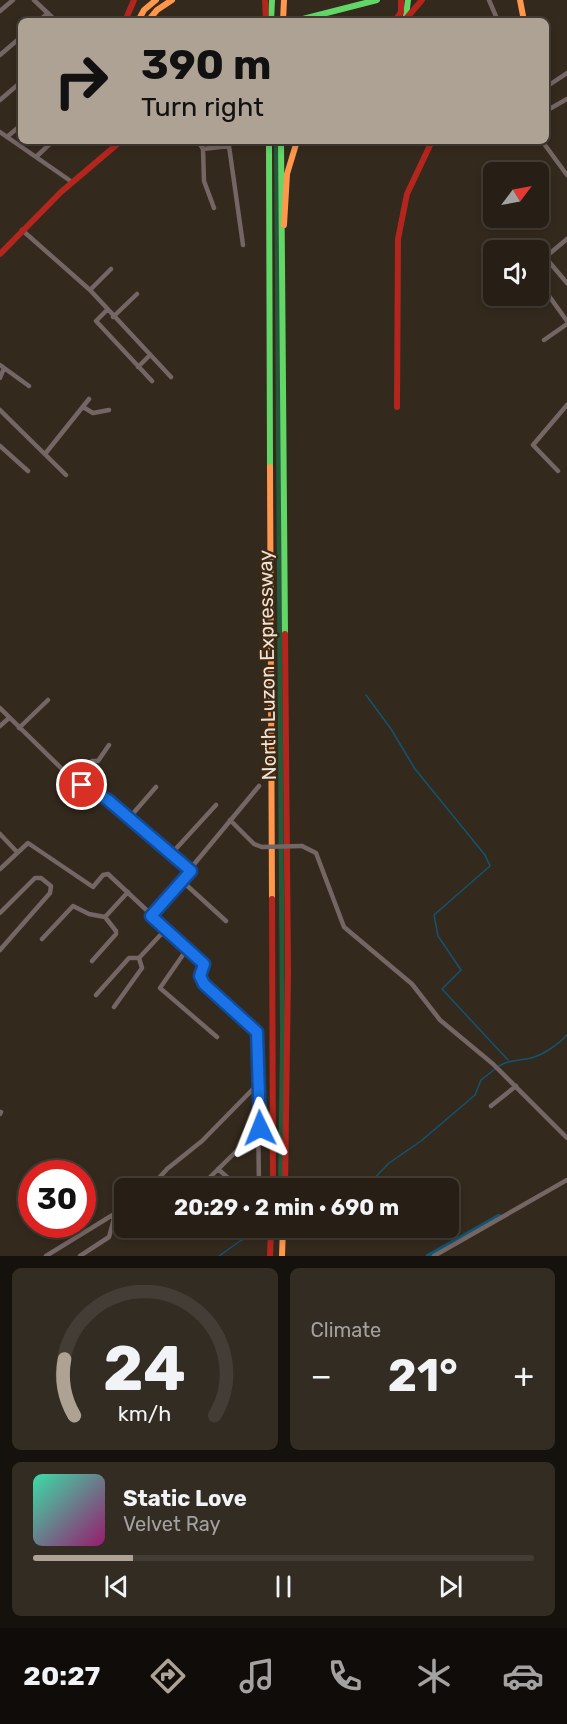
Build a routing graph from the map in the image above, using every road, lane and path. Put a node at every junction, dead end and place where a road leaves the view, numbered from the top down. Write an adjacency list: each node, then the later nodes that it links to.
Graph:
1 (13, 0): 15 (street)
2 (34, 0): 16 (street)
3 (134, 0): 19 (main road)
4 (156, 0): 20 (main road)
5 (172, 0): 21 (main road)
6 (265, 0): 22 (main road)
7 (272, 0): 23 (main road)
8 (284, 0): 24 (main road)
9 (377, 0): 25 (main road)
10 (401, 0): 26 (main road)
11 (408, 0): 27 (main road)
12 (422, 0): 28 (main road)
13 (489, 0): 29 (street)
14 (520, 0): 30 (main road)
15 (0, 11)
16 (48, 13): 17 (street); 18 (street)
17 (42, 18)
18 (53, 18)
19 (125, 18)
20 (140, 18)
21 (150, 18)
22 (266, 18)
23 (271, 18)
24 (283, 18)
25 (305, 18)
26 (397, 18)
27 (404, 18)
28 (406, 18)
29 (497, 18)
30 (523, 18)
31 (18, 40): 32 (street)
32 (0, 55)
33 (567, 73): 35 (street)
34 (18, 85): 37 (street)
35 (549, 85)
36 (567, 99): 38 (street)
37 (0, 100)
38 (549, 109)
39 (18, 128): 41 (street)
40 (0, 132): 41 (street)
41 (7, 137): 42 (street)
42 (18, 144)
43 (18, 144): 53 (street)
44 (50, 144): 53 (street)
45 (117, 144): 57 (main road)
46 (200, 144): 52 (street)
47 (269, 144): 136 (main road, North Luzon Expressway)
48 (280, 144): 60 (main road, North Luzon Expressway)
49 (296, 144): 60 (main road)
50 (431, 144): 86 (main road)
51 (544, 144): 55 (street)
52 (203, 149): 58 (street); 62 (street)
53 (37, 156): 57 (street)
54 (567, 164): 55 (street)
55 (562, 168): 56 (street)
56 (567, 175)
57 (72, 182): 59 (main road)
58 (214, 208)
59 (22, 230): 64 (main road); 69 (street)
60 (279, 235): 137 (main road, North Luzon Expressway)
61 (565, 241): 63 (street); 65 (street)
62 (243, 244)
63 (567, 249)
64 (0, 254)
65 (549, 254)
66 (549, 261): 68 (street)
67 (111, 269): 69 (street)
68 (567, 283)
69 (90, 290): 72 (street)
70 (137, 294): 73 (street)
71 (549, 297): 74 (street)
72 (107, 310): 73 (street); 78 (street)
73 (113, 317): 76 (street)
74 (567, 322): 75 (street)
75 (544, 340)
76 (150, 356): 78 (street); 79 (street)
77 (2, 366): 80 (street); 82 (street)
78 (138, 367): 81 (street)
79 (171, 377)
80 (0, 378)
81 (152, 381)
82 (29, 386)
83 (89, 399): 85 (street)
84 (567, 405): 92 (street)
85 (83, 407): 88 (street); 90 (street)
86 (397, 407)
87 (0, 410): 90 (street)
88 (109, 410)
89 (0, 446): 91 (street)
90 (45, 454): 93 (street)
91 (28, 471)
92 (558, 471)
93 (66, 475)
94 (48, 700): 98 (street)
95 (0, 708): 96 (street)
96 (9, 718): 97 (street); 98 (street)
97 (0, 726)
98 (19, 728): 100 (street)
99 (109, 745): 100 (street)
100 (74, 779): 104 (street)
101 (259, 786): 105 (street)
102 (156, 787): 104 (street)
103 (216, 805): 108 (street)
104 (130, 817): 108 (street)
105 (230, 820): 110 (street); 127 (street, bridge)
106 (0, 834): 107 (street)
107 (17, 852): 109 (street); 112 (street)
108 (171, 853): 110 (street)
109 (0, 868)
110 (191, 871): 111 (street)
111 (182, 881): 115 (street); 116 (street)
112 (128, 892): 114 (street); 115 (street)
113 (0, 913): 120 (street)
114 (105, 916): 118 (street); 122 (street)
115 (151, 916): 117 (street)
116 (226, 921)
117 (165, 930): 119 (street); 121 (street)
118 (42, 939)
119 (187, 949): 125 (street); 126 (street)
120 (0, 950)
121 (139, 958): 123 (street); 124 (street)
122 (92, 961)
123 (96, 995)
124 (114, 1007)
125 (218, 1037)
126 (258, 1084): 129 (street); 132 (street)
127 (516, 1086): 128 (street); 130 (street)
128 (491, 1106)
129 (260, 1128): 131 (street); 135 (street)
130 (567, 1138)
131 (218, 1169): 133 (street); 134 (street)
132 (159, 1178)
133 (209, 1178)
134 (228, 1178)
135 (259, 1178)
136 (273, 1178)
137 (285, 1178)
138 (567, 1180): 147 (street)
139 (114, 1216): 143 (street)
140 (114, 1218): 144 (street)
141 (270, 1238): 145 (main road)
142 (283, 1238): 146 (main road)
143 (46, 1256)
144 (80, 1256)
145 (268, 1256)
146 (282, 1256)
147 (435, 1256)

